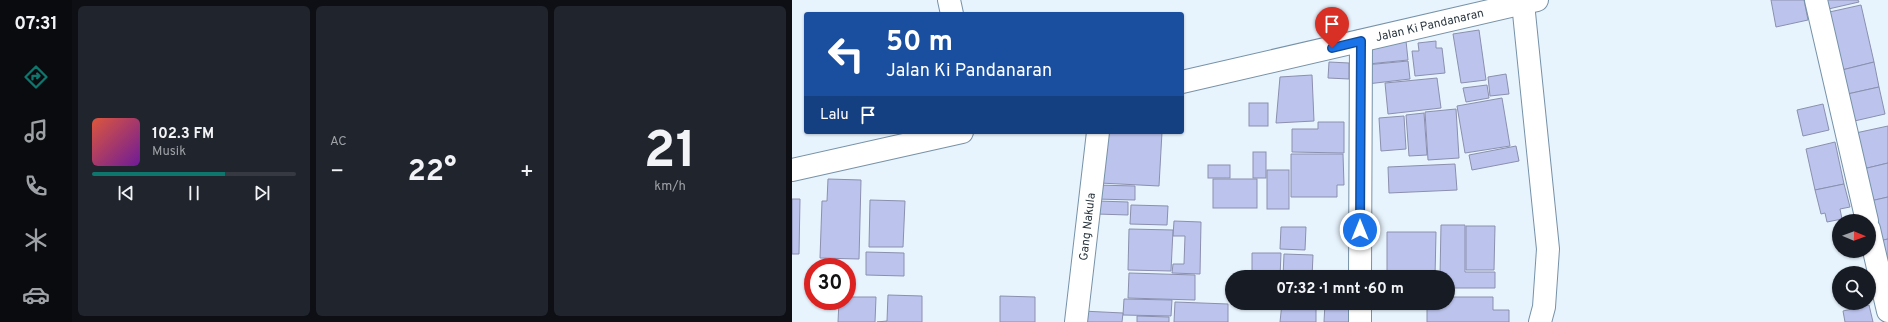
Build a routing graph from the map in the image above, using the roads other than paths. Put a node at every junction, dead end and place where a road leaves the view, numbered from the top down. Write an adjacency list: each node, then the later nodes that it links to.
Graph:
1 (949, 0): 4 (street)
2 (1816, 0): 10 (street)
3 (1530, 2): 5 (street, Jalan Ki Pandanaran); 17 (street)
4 (952, 12)
5 (1361, 41): 6 (street, Jalan Ki Pandanaran); 12 (street)
6 (1184, 82)
7 (953, 134): 9 (street)
8 (1098, 134): 15 (street, Gang Nakula)
9 (792, 170)
10 (1865, 214)
11 (1876, 258): 14 (street)
12 (1360, 270)
13 (1360, 310): 16 (street)
14 (1888, 311)
15 (1076, 322)
16 (1360, 322)
17 (1540, 322)

